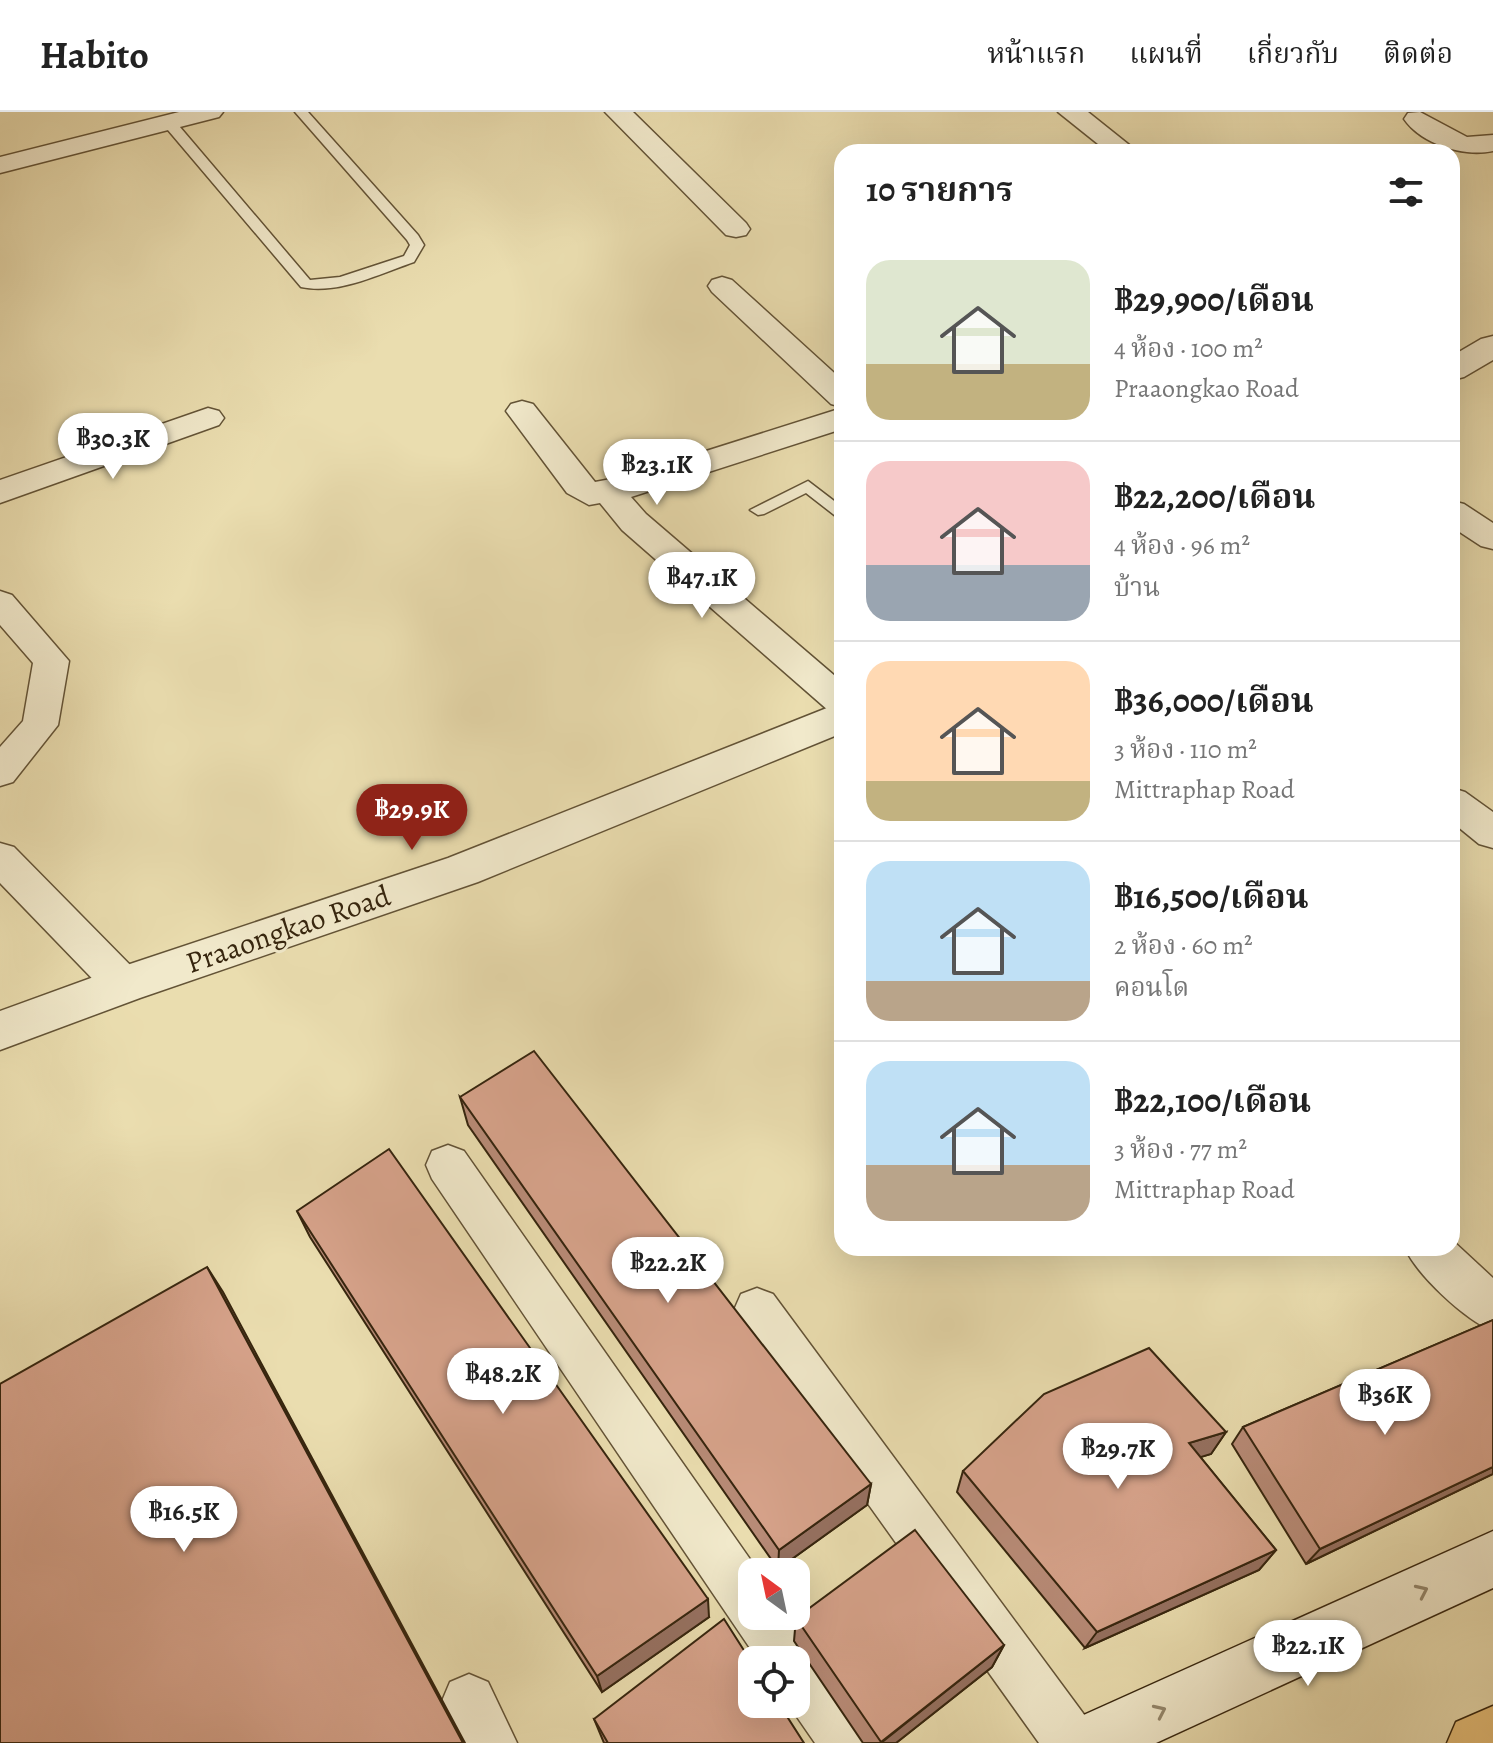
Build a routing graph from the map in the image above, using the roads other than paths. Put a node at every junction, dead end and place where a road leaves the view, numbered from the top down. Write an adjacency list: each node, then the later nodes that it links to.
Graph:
1 (210, 112): 6 (street)
2 (301, 112): 6 (lane)
3 (618, 112): 12 (street)
4 (1071, 112): 8 (street)
5 (1417, 119): 9 (street)
6 (169, 123): 11 (street)
7 (1493, 143): 10 (street)
8 (1114, 144)
9 (1459, 144)
10 (1460, 144)
11 (3, 159)
12 (736, 229)
13 (722, 286): 16 (street)
14 (1493, 346): 15 (street)
15 (1460, 365)
16 (834, 390)
17 (522, 411): 21 (street)
18 (208, 418): 20 (street)
19 (834, 421): 21 (street)
20 (0, 492)
21 (609, 492): 27 (street)
22 (834, 509): 23 (lane)
23 (758, 510)
24 (1460, 517): 25 (street)
25 (1493, 538)
26 (0, 603): 29 (street)
27 (834, 695)
28 (834, 720): 33 (street, Praaongkao Road)
29 (0, 772)
30 (1460, 808): 31 (street)
31 (1493, 833)
32 (0, 858): 33 (street)
33 (124, 985): 34 (street, Praaongkao Road)
34 (0, 1031)
35 (448, 1165): 40 (street)
36 (1437, 1256): 37 (street)
37 (1493, 1309)
38 (757, 1310): 44 (street)
39 (1493, 1559): 45 (street, one-way to 39)
40 (738, 1586)
41 (810, 1689): 43 (street)
42 (1493, 1736): 46 (main road)
43 (847, 1743)
44 (1072, 1743)
45 (1089, 1743)
46 (1477, 1743)

